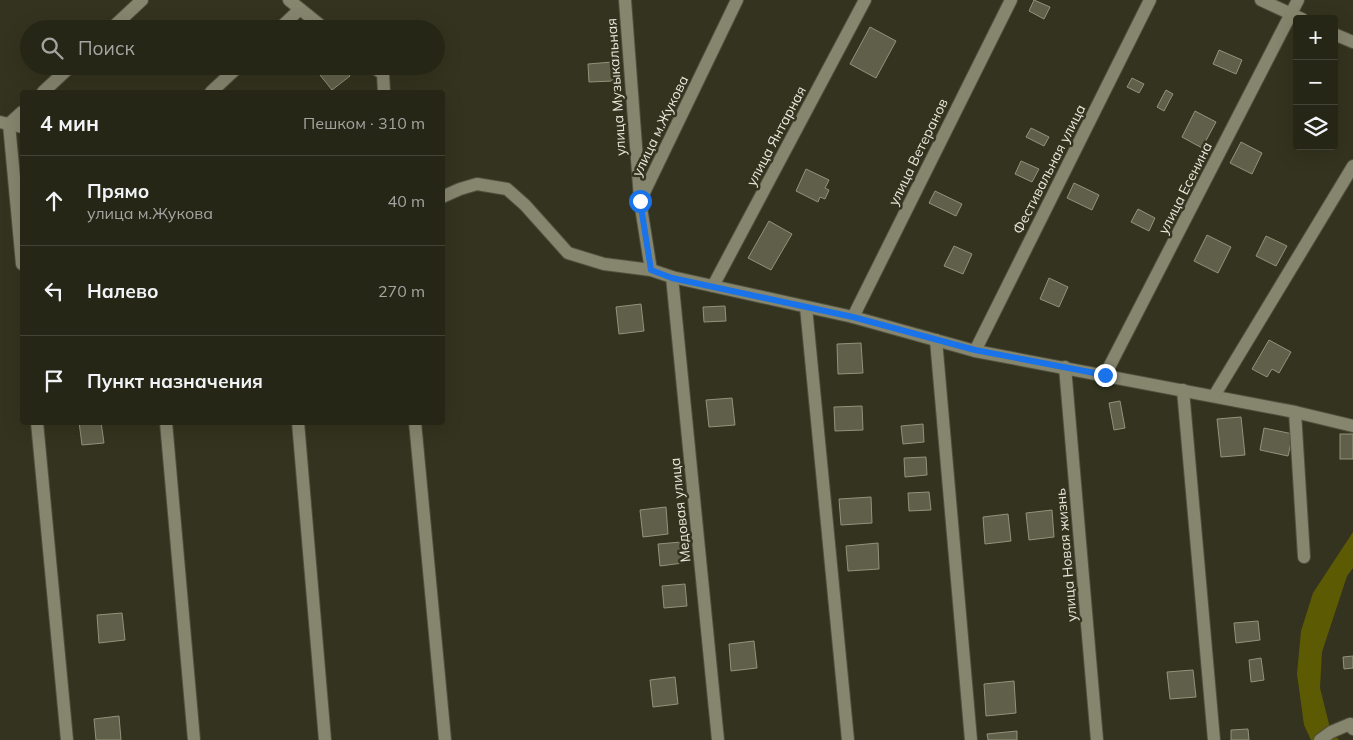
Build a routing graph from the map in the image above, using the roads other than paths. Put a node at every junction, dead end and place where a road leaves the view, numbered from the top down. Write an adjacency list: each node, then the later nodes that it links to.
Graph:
1 (142, 0): 13 (street)
2 (289, 0): 10 (street)
3 (625, 0): 30 (street, улица Музыкальная)
4 (737, 0): 30 (street, улица м.Жукова)
5 (865, 0): 34 (street, улица Янтарная)
6 (1011, 0): 36 (street, улица Ветеранов)
7 (1150, 0): 38 (street, Фестивальная улица)
8 (1261, 0): 11 (street)
9 (1298, 0): 12 (street, улица Есенина)
10 (300, 9): 14 (street); 15 (street)
11 (1295, 15)
12 (1297, 15)
13 (121, 20)
14 (288, 20)
15 (314, 20)
16 (1293, 23): 40 (street, улица Есенина)
17 (1338, 36): 18 (street)
18 (1353, 42)
19 (61, 75): 22 (street)
20 (229, 75): 23 (street)
21 (382, 75): 24 (street)
22 (45, 90)
23 (213, 90)
24 (384, 90)
25 (20, 113): 26 (street)
26 (5, 123): 27 (street); 31 (street)
27 (20, 127)
28 (1353, 166): 42 (street)
29 (445, 196): 32 (street)
30 (640, 201): 32 (street)
31 (20, 247)
32 (651, 270): 33 (street)
33 (672, 278): 34 (street); 55 (street, Медовая улица)
34 (713, 286): 35 (street)
35 (806, 308): 36 (street); 56 (street)
36 (853, 317): 37 (street)
37 (936, 340): 38 (street); 57 (street)
38 (975, 350): 39 (street)
39 (1065, 367): 40 (street); 58 (street, улица Новая жизнь)
40 (1105, 375): 41 (street)
41 (1183, 390): 42 (street); 59 (street)
42 (1214, 396): 43 (street)
43 (1295, 412): 44 (street); 49 (street)
44 (1351, 423)
45 (38, 425): 51 (street)
46 (166, 425): 52 (street)
47 (298, 425): 53 (street)
48 (415, 425): 54 (street)
49 (1304, 556)
50 (1353, 729): 60 (street)
51 (68, 740)
52 (194, 740)
53 (325, 740)
54 (445, 740)
55 (718, 740)
56 (848, 740)
57 (971, 740)
58 (1097, 740)
59 (1214, 740)
60 (1320, 740)

